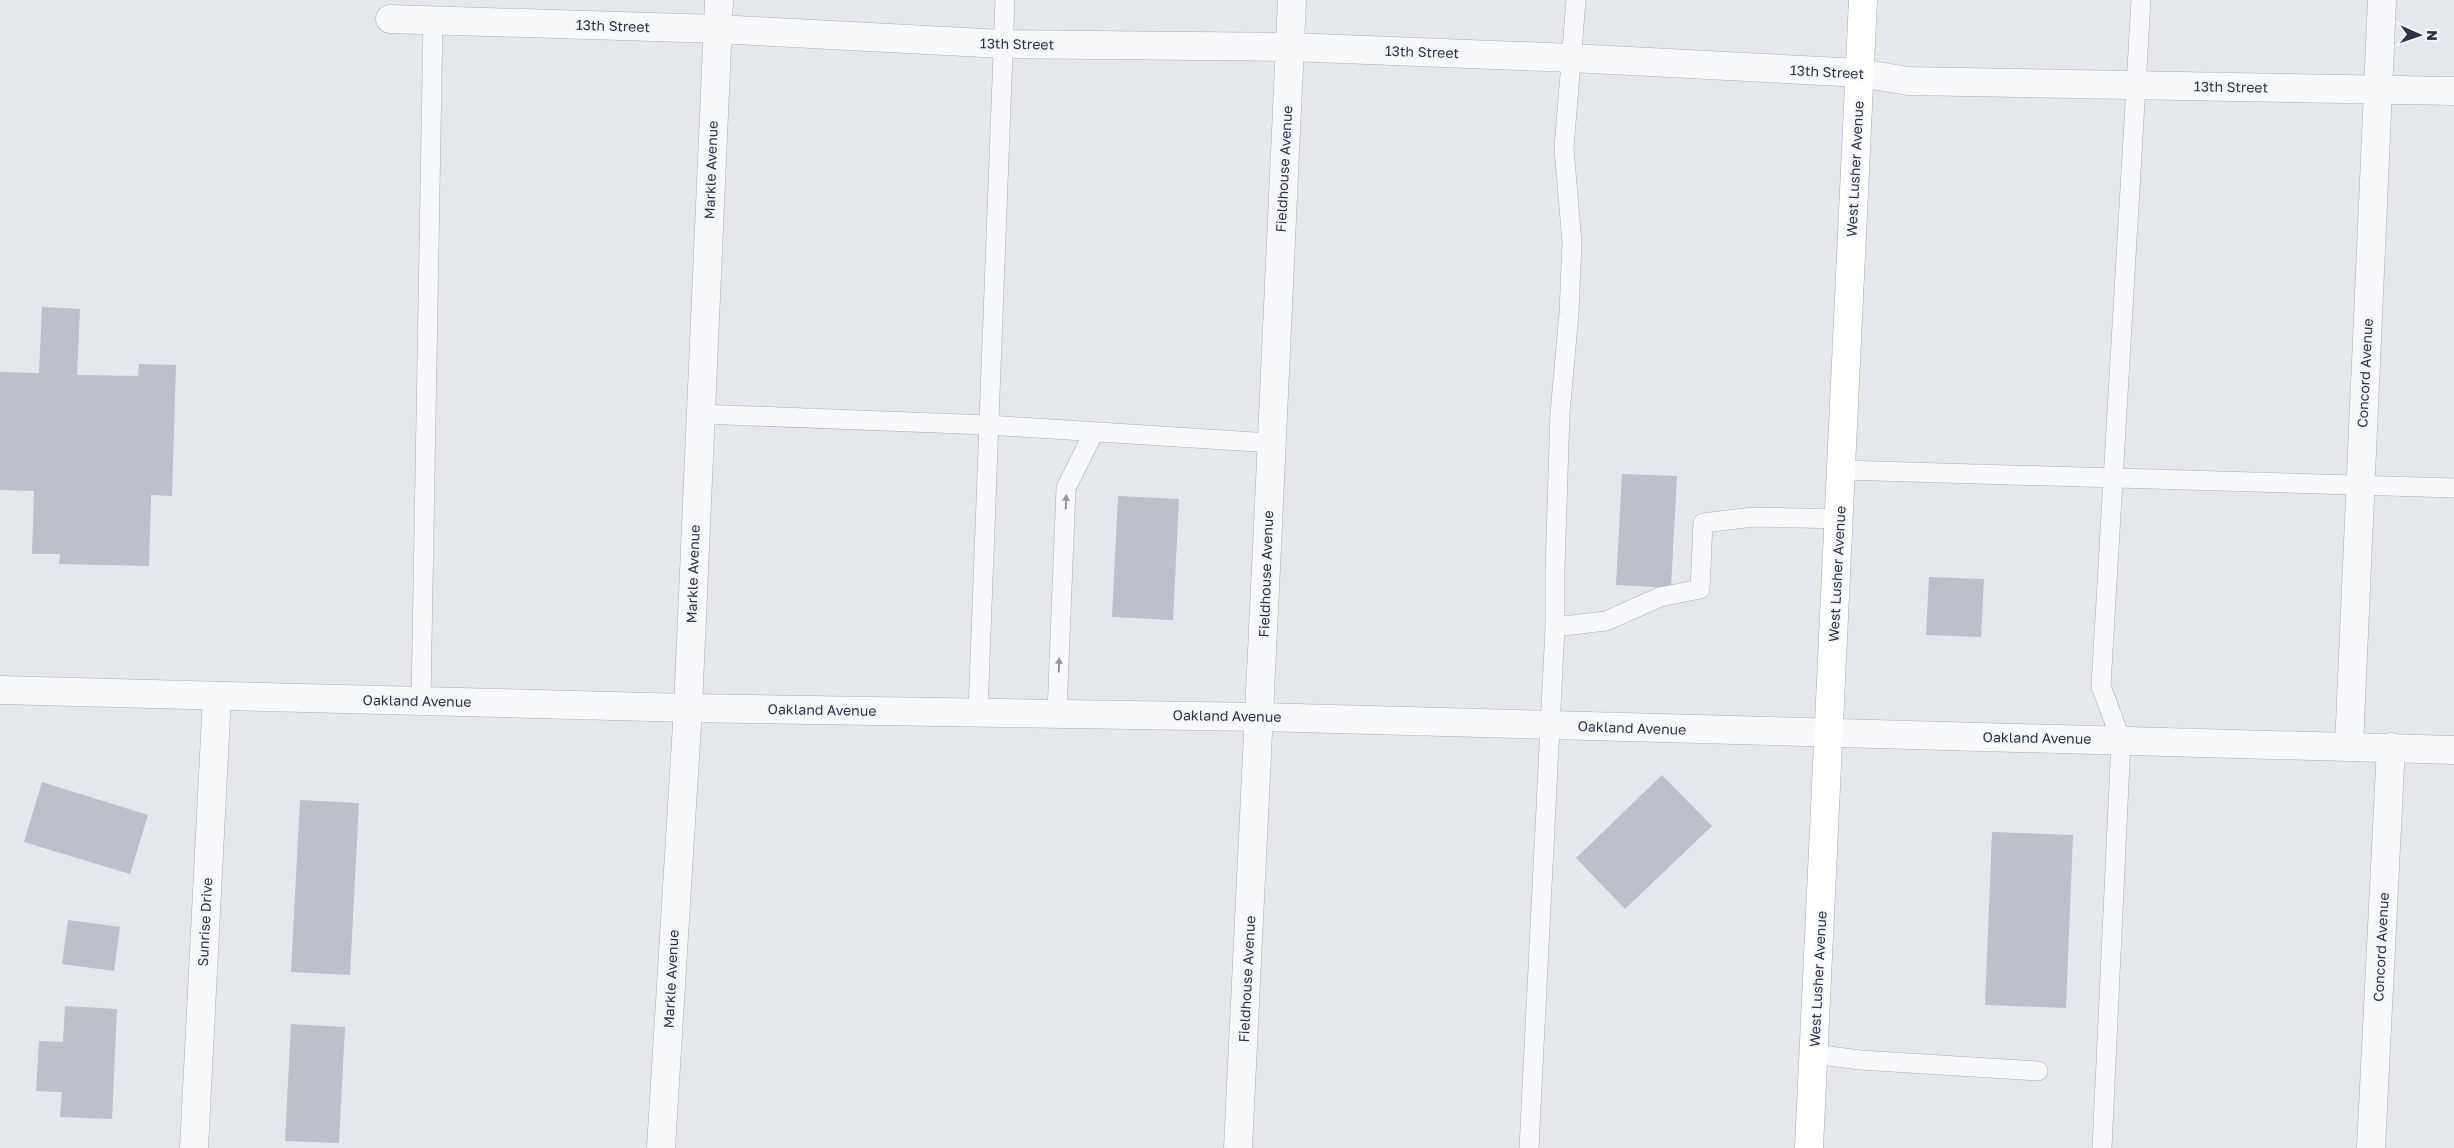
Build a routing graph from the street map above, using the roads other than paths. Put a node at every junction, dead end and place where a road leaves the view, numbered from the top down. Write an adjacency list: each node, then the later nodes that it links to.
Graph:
1 (718, 0): 10 (street, Markle Avenue)
2 (1005, 0): 11 (lane)
3 (1292, 0): 12 (street, Fieldhouse Avenue)
4 (1576, 0): 13 (lane)
5 (1863, 0): 14 (main road, West Lusher Avenue)
6 (2141, 0): 15 (lane)
7 (2382, 0): 16 (street, Concord Avenue)
8 (390, 19): 9 (street, 13th Street)
9 (433, 20): 10 (street, 13th Street); 30 (lane)
10 (717, 29): 11 (street, 13th Street); 18 (street, Markle Avenue)
11 (1003, 44): 12 (street, 13th Street); 19 (lane)
12 (1290, 47): 13 (street, 13th Street); 21 (street, Fieldhouse Avenue)
13 (1572, 58): 14 (street, 13th Street); 27 (lane)
14 (1860, 73): 15 (street, 13th Street); 22 (main road, West Lusher Avenue)
15 (2138, 85): 16 (street, 13th Street); 23 (lane)
16 (2378, 89): 17 (street, 13th Street); 24 (street, Concord Avenue)
17 (2454, 91)
18 (700, 414): 19 (lane); 31 (street, Markle Avenue)
19 (988, 425): 20 (lane); 32 (lane)
20 (1094, 432): 21 (lane); 33 (lane, one-way to 20)
21 (1271, 443): 34 (street, Fieldhouse Avenue)
22 (1842, 470): 23 (lane); 26 (main road, West Lusher Avenue)
23 (2113, 478): 24 (lane); 37 (lane)
24 (2360, 485): 25 (lane); 38 (street, Concord Avenue)
25 (2454, 488)
26 (1840, 519): 27 (lane); 36 (main road, West Lusher Avenue)
27 (1555, 628): 35 (lane)
28 (0, 690): 29 (street, Oakland Avenue)
29 (217, 696): 30 (street, Oakland Avenue); 43 (street, Sunrise Drive)
30 (421, 701): 31 (street, Oakland Avenue)
31 (688, 708): 32 (street, Oakland Avenue); 44 (street, Markle Avenue)
32 (978, 712): 33 (street, Oakland Avenue)
33 (1057, 713): 34 (street, Oakland Avenue)
34 (1261, 717): 35 (street, Oakland Avenue); 45 (street, Fieldhouse Avenue)
35 (1550, 726): 36 (street, Oakland Avenue); 46 (lane)
36 (1830, 733): 37 (street, Oakland Avenue); 41 (main road, West Lusher Avenue)
37 (2121, 740): 38 (street, Oakland Avenue); 48 (lane)
38 (2349, 746): 39 (street, Oakland Avenue)
39 (2392, 746): 40 (street, Oakland Avenue); 49 (street, Concord Avenue)
40 (2454, 750)
41 (1814, 1054): 42 (lane); 47 (main road, West Lusher Avenue)
42 (2038, 1072)
43 (194, 1148)
44 (661, 1148)
45 (1238, 1148)
46 (1529, 1148)
47 (1809, 1148)
48 (2102, 1148)
49 (2370, 1148)

